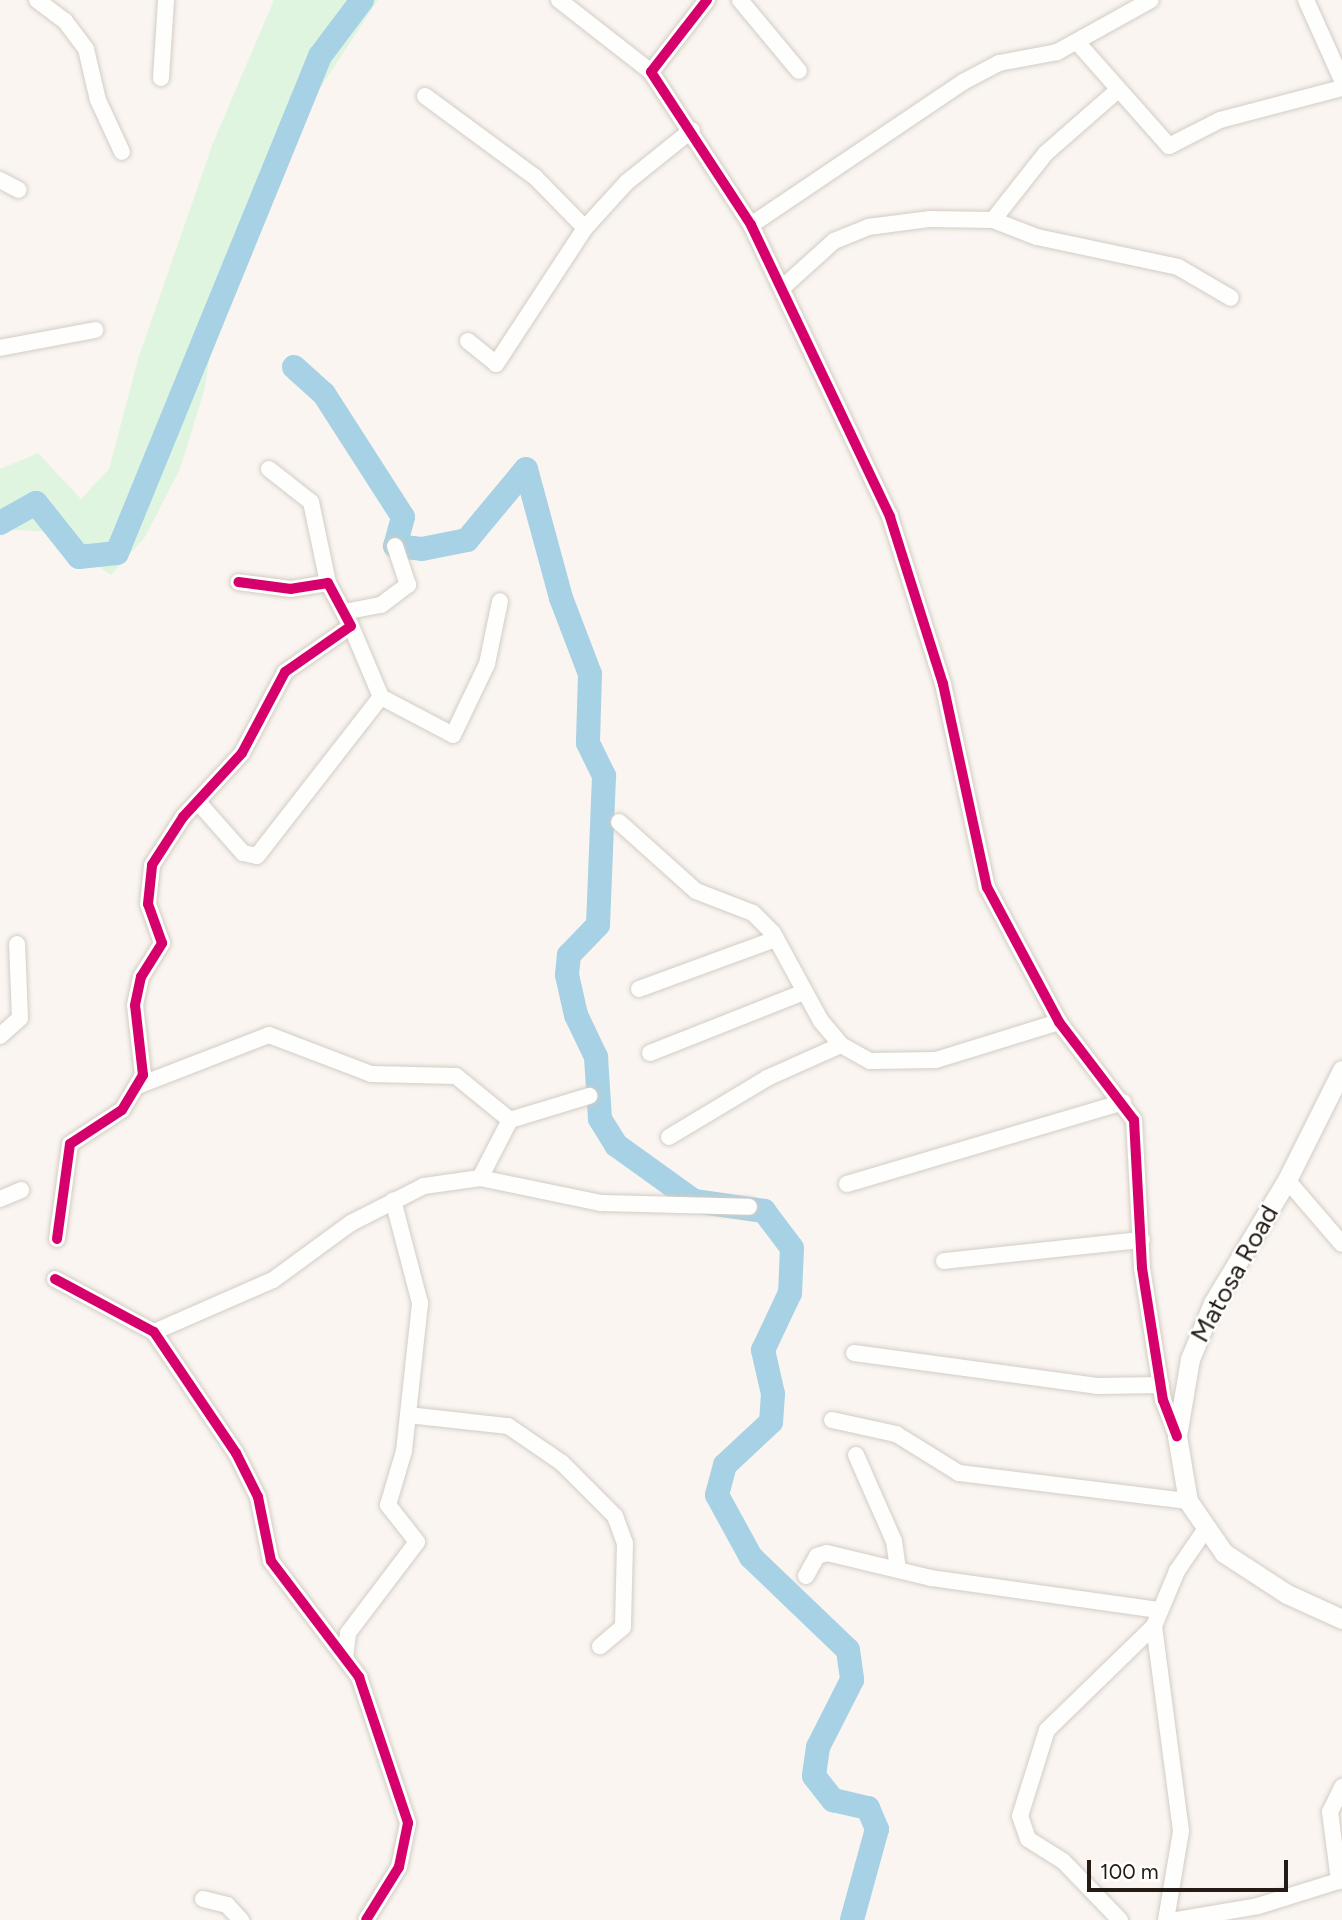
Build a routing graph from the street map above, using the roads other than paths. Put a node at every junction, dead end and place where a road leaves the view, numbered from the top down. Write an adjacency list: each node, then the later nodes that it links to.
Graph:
1 (37, 0): 17 (street)
2 (166, 0): 11 (street)
3 (558, 0): 10 (street)
4 (707, 0): 10 (street)
5 (740, 0): 9 (street)
6 (1152, 0): 8 (street)
7 (1306, 0): 12 (street)
8 (1077, 42): 14 (street); 21 (street)
9 (799, 71)
10 (651, 72): 16 (street)
11 (161, 78)
12 (1342, 80)
13 (1342, 88): 14 (street)
14 (1118, 90): 20 (street)
15 (425, 96): 22 (street)
16 (692, 130): 21 (street); 22 (street)
17 (122, 152)
18 (0, 180): 19 (street)
19 (19, 190)
20 (993, 220): 23 (street); 24 (street)
21 (751, 225): 23 (street)
22 (585, 228): 26 (street)
23 (782, 288): 41 (street)
24 (1231, 298)
25 (95, 330): 27 (street)
26 (468, 341)
27 (0, 348)
28 (270, 468): 31 (street)
29 (395, 545): 33 (street)
30 (239, 582): 31 (street)
31 (328, 583): 33 (street)
32 (500, 601): 34 (street)
33 (347, 619): 34 (street); 35 (street)
34 (381, 697): 35 (street)
35 (198, 802): 46 (street)
36 (619, 822): 37 (street)
37 (776, 939): 39 (street); 40 (street)
38 (17, 944): 42 (street)
39 (639, 989)
40 (804, 992): 43 (street); 44 (street)
41 (1059, 1022): 43 (street); 48 (street)
42 (0, 1035)
43 (841, 1045): 50 (street)
44 (650, 1053)
45 (1342, 1070): 52 (street, Matosa Road)
46 (140, 1085): 49 (street); 58 (street)
47 (589, 1096): 49 (street)
48 (1123, 1102): 53 (street); 59 (street)
49 (510, 1120): 51 (street)
50 (669, 1136)
51 (480, 1178): 56 (street); 57 (street)
52 (1287, 1180): 60 (street); 68 (street, Matosa Road)
53 (847, 1184)
54 (21, 1190): 55 (street)
55 (0, 1199)
56 (393, 1200): 63 (street); 66 (street)
57 (750, 1207)
58 (57, 1239)
59 (1142, 1240): 61 (street); 65 (street)
60 (1342, 1244)
61 (944, 1261)
62 (55, 1279): 63 (street)
63 (154, 1332): 78 (street)
64 (854, 1353): 65 (street)
65 (1161, 1385): 68 (street)
66 (408, 1415): 77 (street); 78 (street)
67 (832, 1420): 70 (street)
68 (1177, 1436): 70 (street, Matosa Road)
69 (856, 1455): 72 (street)
70 (1188, 1501): 71 (street, Matosa Road)
71 (1205, 1530): 74 (street); 75 (street, Matosa Road)
72 (898, 1570): 73 (street); 74 (street)
73 (806, 1576)
74 (1158, 1610): 76 (street)
75 (1342, 1619)
76 (1154, 1626): 84 (street); 85 (street)
77 (600, 1646)
78 (345, 1658): 83 (street)
79 (1342, 1787): 80 (street)
80 (1341, 1881): 86 (street)
81 (203, 1899): 82 (street)
82 (242, 1920)
83 (366, 1920)
84 (1120, 1920)
85 (1166, 1920)
86 (1177, 1920)

